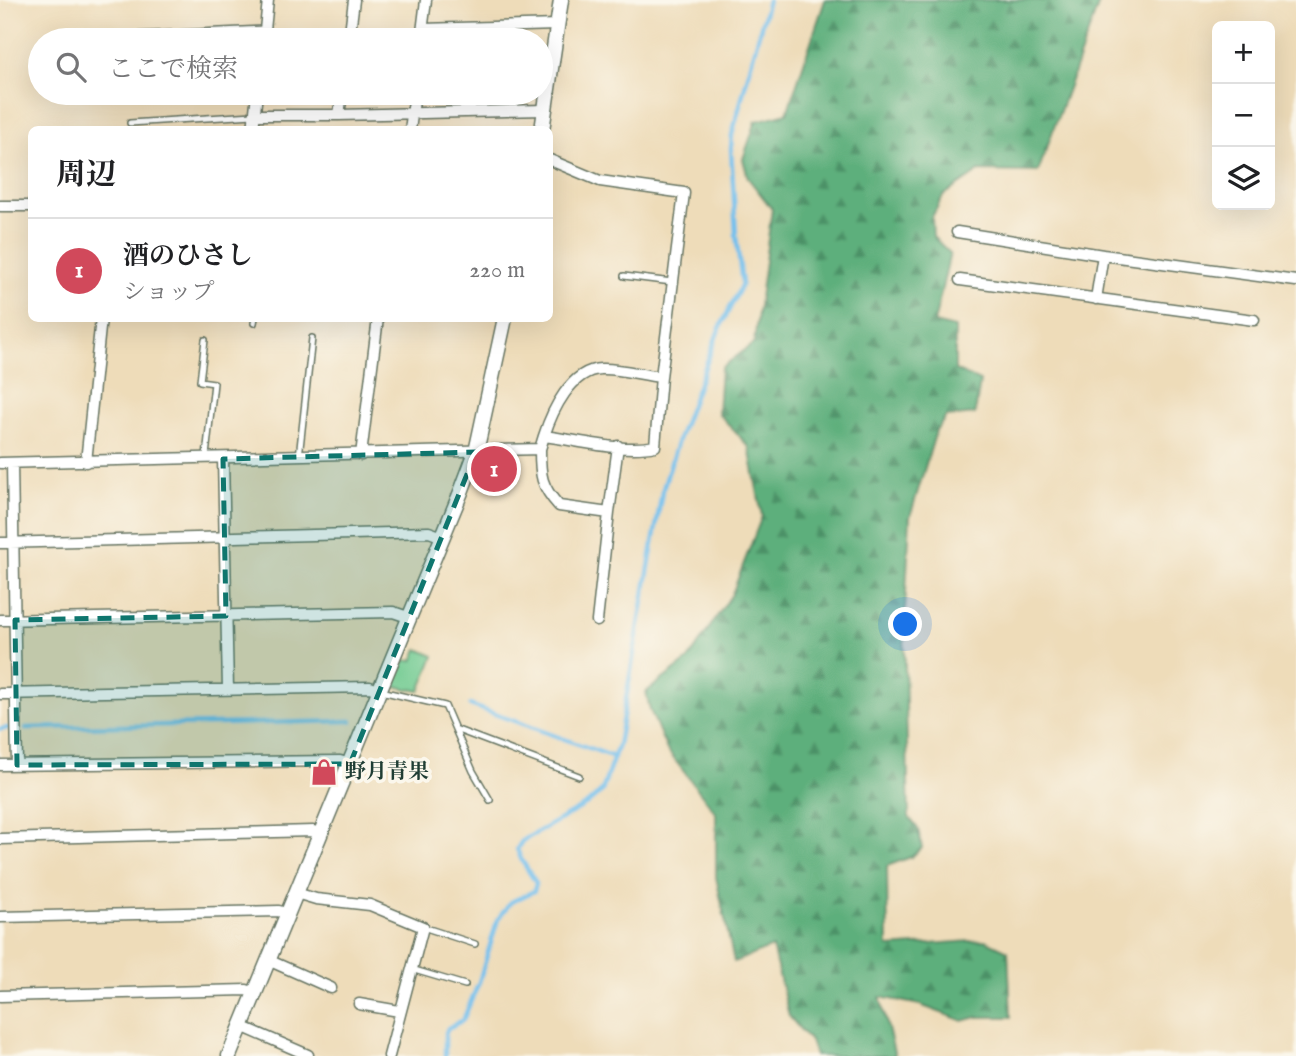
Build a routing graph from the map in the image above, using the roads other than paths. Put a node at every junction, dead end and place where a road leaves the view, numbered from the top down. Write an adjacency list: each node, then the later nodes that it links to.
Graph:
1 (268, 0): 6 (street)
2 (354, 0): 7 (street)
3 (426, 0): 8 (street)
4 (561, 0): 5 (street)
5 (557, 25): 9 (street); 10 (street)
6 (265, 28)
7 (350, 28)
8 (423, 28)
9 (516, 28)
10 (553, 53)
11 (255, 105): 17 (street)
12 (340, 105): 18 (street)
13 (413, 105): 16 (street)
14 (546, 105): 15 (street)
15 (545, 110): 16 (street); 22 (street)
16 (412, 114): 18 (street); 21 (street)
17 (254, 115): 18 (street); 19 (lane); 20 (street)
18 (339, 115)
19 (130, 123)
20 (253, 126)
21 (410, 126)
22 (543, 126)
23 (553, 161): 31 (street)
24 (0, 206): 25 (street)
25 (28, 206)
26 (957, 232): 27 (street)
27 (1103, 255): 30 (street); 32 (street)
28 (624, 276): 31 (lane)
29 (960, 280): 32 (street)
30 (1296, 281)
31 (672, 282): 39 (street)
32 (1096, 299): 33 (street)
33 (1254, 320)
34 (101, 322): 48 (street)
35 (378, 322): 44 (street)
36 (504, 322): 43 (street)
37 (312, 338): 45 (lane)
38 (205, 340): 46 (lane)
39 (661, 377): 40 (street); 41 (street)
40 (544, 436): 41 (street); 42 (street)
41 (618, 446): 50 (street)
42 (540, 450): 43 (street); 50 (street)
43 (476, 452): 44 (street); 51 (street)
44 (361, 455): 45 (street)
45 (299, 457): 47 (street)
46 (206, 459): 47 (street); 48 (street)
47 (223, 459): 52 (street)
48 (86, 462): 49 (street)
49 (6, 463): 54 (street)
50 (610, 513): 59 (street)
51 (443, 537): 52 (street); 56 (street)
52 (225, 538): 54 (street); 55 (street)
53 (0, 543): 54 (street)
54 (13, 543): 58 (street)
55 (226, 616): 56 (street); 58 (street); 60 (street)
56 (408, 617): 61 (street)
57 (0, 620): 58 (street)
58 (15, 620): 63 (street)
59 (597, 621)
60 (228, 689): 61 (street); 63 (street)
61 (378, 690): 64 (lane); 65 (street)
62 (0, 694): 63 (street)
63 (16, 694): 67 (street)
64 (455, 729): 68 (lane); 69 (lane)
65 (350, 764): 67 (street); 70 (street)
66 (0, 765): 67 (street)
67 (18, 765)
68 (579, 776)
69 (490, 800)
70 (321, 834): 71 (street); 72 (street)
71 (0, 839)
72 (296, 893): 73 (street); 75 (street)
73 (287, 914): 74 (street); 77 (street)
74 (0, 917)
75 (423, 926): 76 (lane); 78 (street)
76 (475, 944)
77 (268, 960): 80 (street); 81 (street)
78 (411, 969): 79 (lane); 84 (street)
79 (465, 985)
80 (331, 988)
81 (254, 993): 82 (street); 85 (street)
82 (0, 996)
83 (359, 1004): 84 (street)
84 (400, 1011): 88 (street)
85 (241, 1026): 86 (street); 87 (street)
86 (308, 1055)
87 (229, 1056)
88 (389, 1056)

